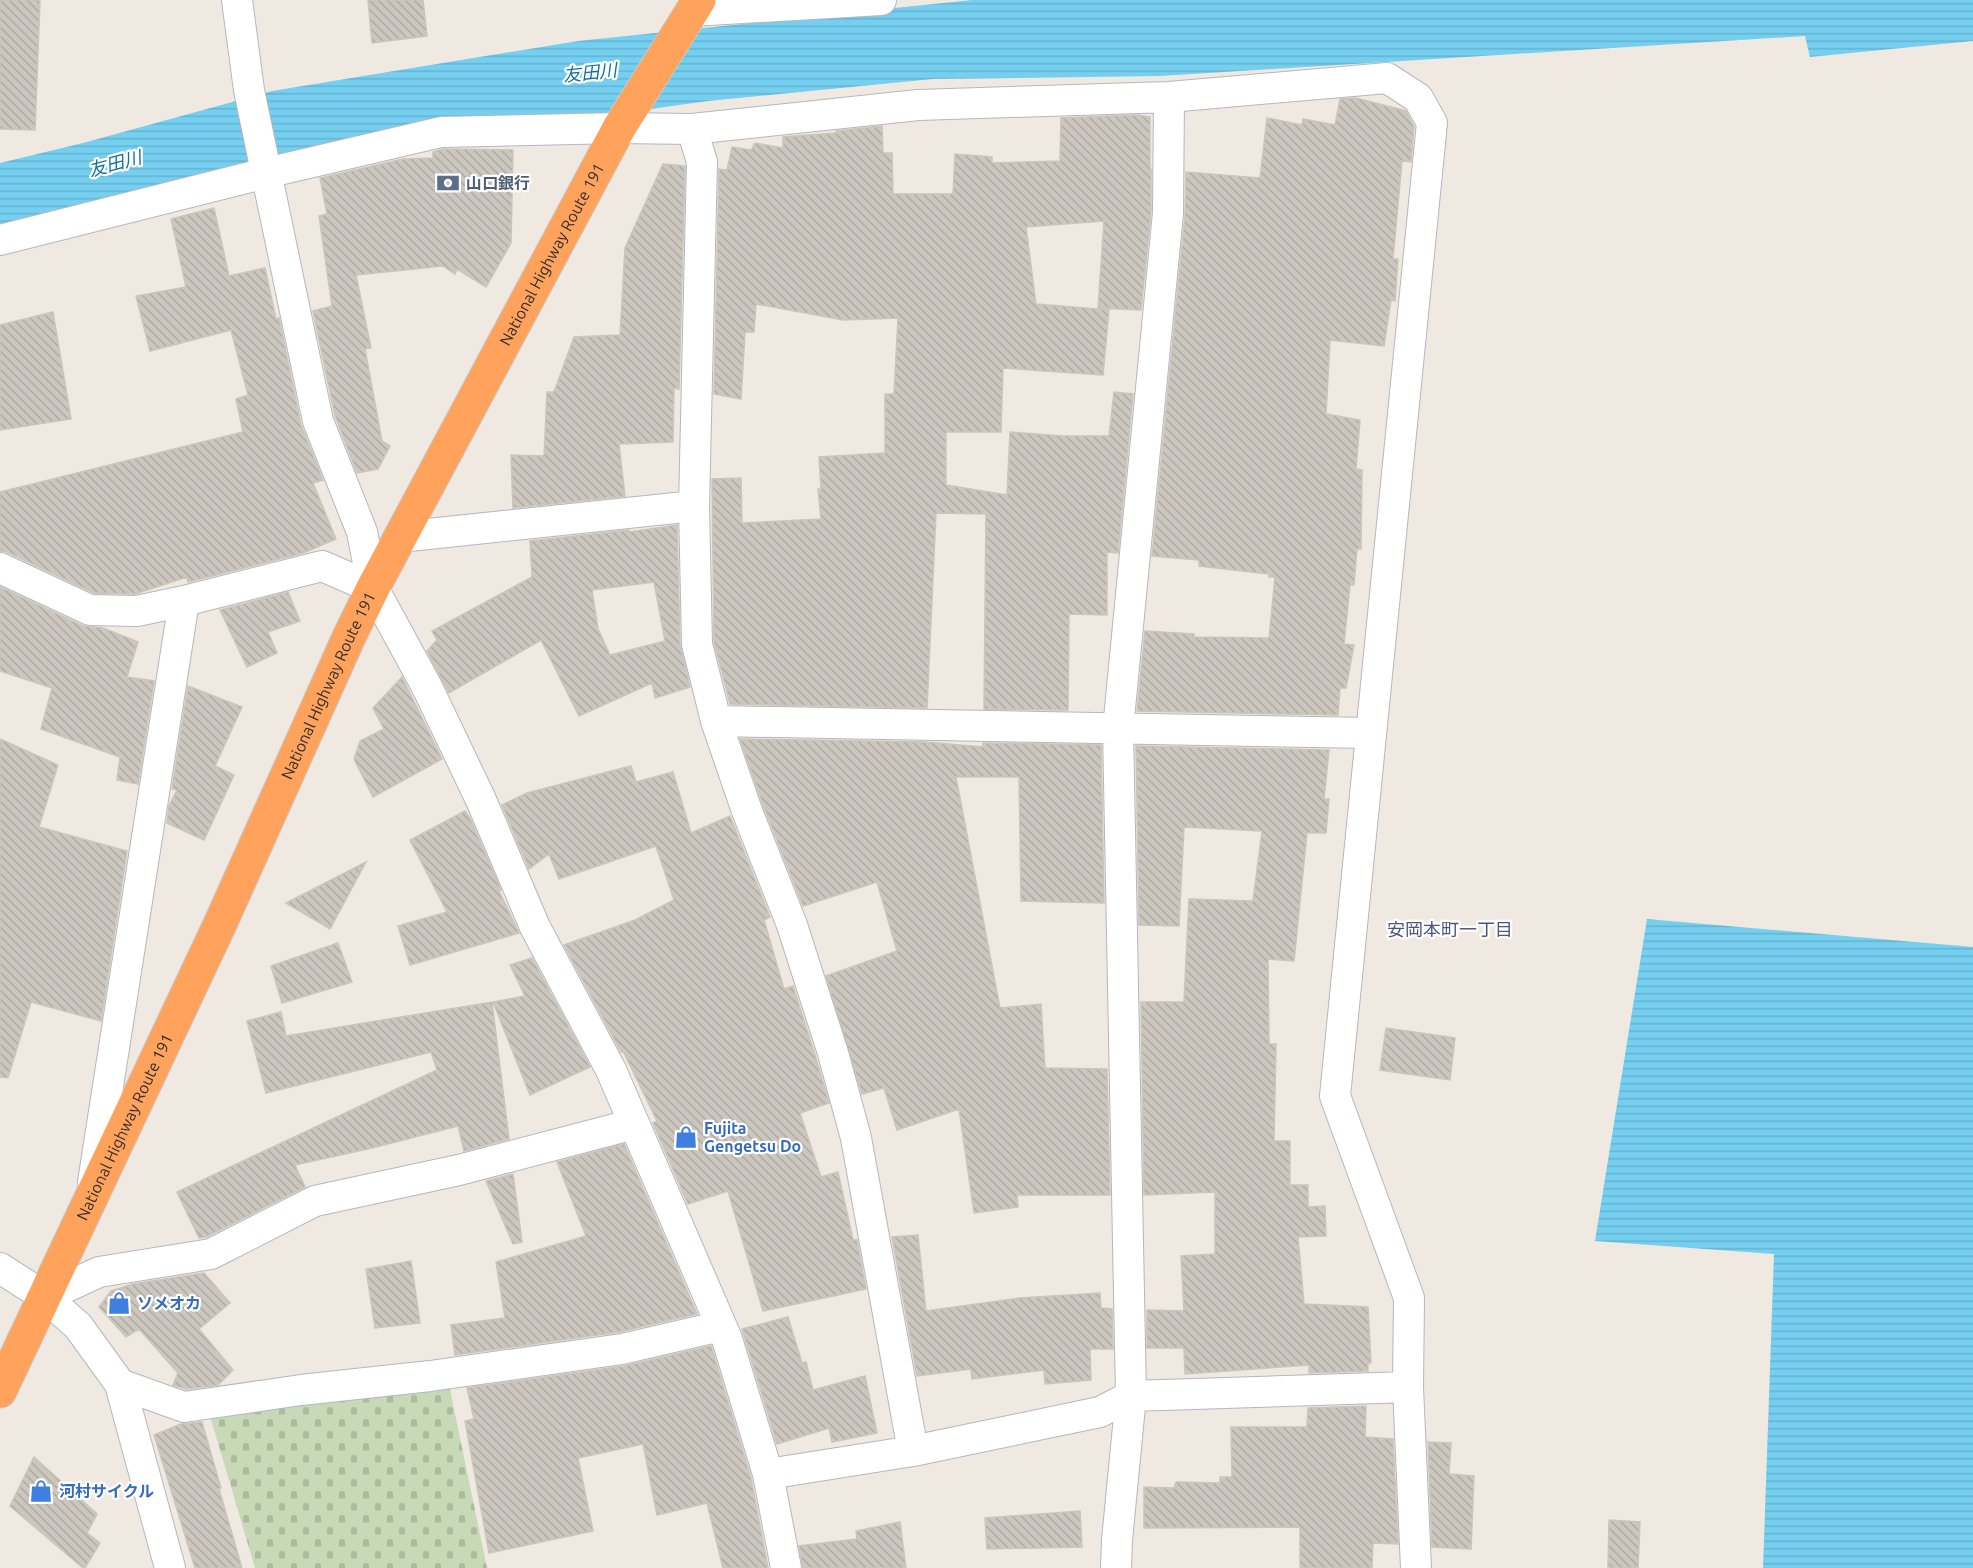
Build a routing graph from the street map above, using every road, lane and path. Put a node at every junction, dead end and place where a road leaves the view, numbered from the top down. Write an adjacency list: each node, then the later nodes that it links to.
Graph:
1 (237, 0): 7 (street)
2 (881, 0): 3 (street)
3 (695, 5): 5 (highway, National Highway Route 191)
4 (1169, 97): 6 (street); 15 (street); 16 (street)
5 (619, 128): 6 (street); 7 (street); 10 (highway, National Highway Route 191)
6 (692, 129): 9 (street)
7 (266, 173): 8 (street); 12 (street)
8 (0, 240)
9 (694, 506): 10 (street); 14 (street)
10 (400, 537): 12 (highway, National Highway Route 191)
11 (0, 568): 13 (street)
12 (373, 588): 13 (street); 17 (street); 18 (highway, National Highway Route 191)
13 (183, 601): 18 (street)
14 (716, 721): 15 (street); 26 (street)
15 (1118, 729): 16 (street); 25 (street)
16 (1370, 733): 23 (street)
17 (634, 1124): 20 (street); 21 (street)
18 (90, 1200): 20 (highway, National Highway Route 191)
19 (0, 1268): 20 (street)
20 (45, 1297): 22 (street); 24 (highway, National Highway Route 191)
21 (721, 1326): 22 (street); 27 (street)
22 (120, 1384): 28 (street)
23 (1408, 1388): 25 (street); 31 (street)
24 (0, 1390)
25 (1131, 1396): 26 (street); 30 (street)
26 (913, 1451): 27 (street)
27 (768, 1474): 29 (street)
28 (170, 1568)
29 (786, 1568)
30 (1116, 1568)
31 (1416, 1568)

